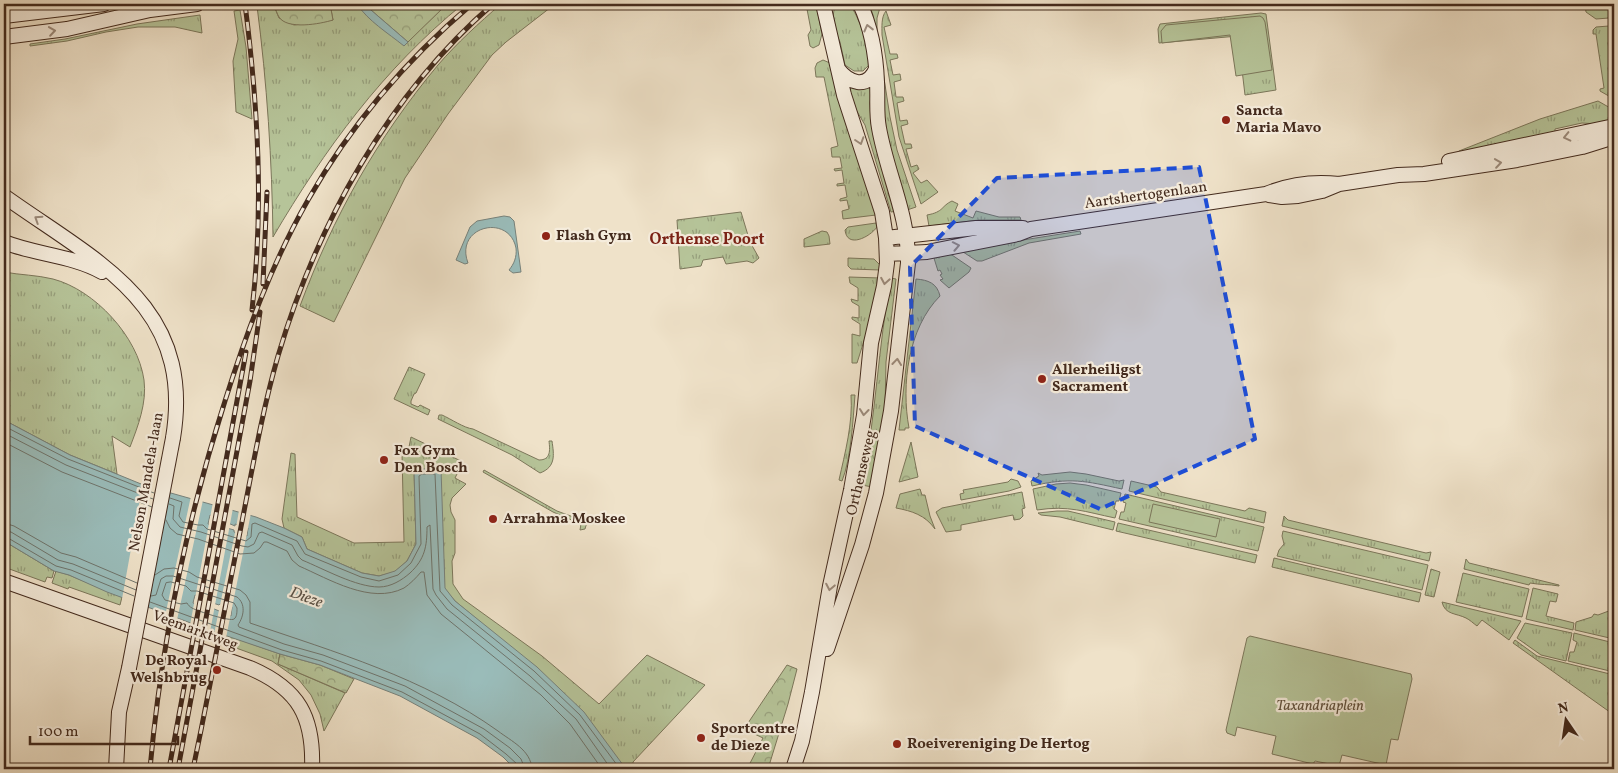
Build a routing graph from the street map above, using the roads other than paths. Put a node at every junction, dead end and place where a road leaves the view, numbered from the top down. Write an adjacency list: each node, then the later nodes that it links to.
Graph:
1 (104, 4): 5 (street)
2 (197, 4): 6 (street, one-way to 2)
3 (860, 4): 8 (street, Orthenseweg, one-way to 3)
4 (824, 6): 7 (street, Orthenseweg)
5 (4, 16)
6 (4, 37)
7 (838, 69): 8 (street); 15 (street, Orthenseweg, one-way to 15)
8 (876, 70): 14 (street, Orthenseweg)
9 (1614, 126): 11 (street, Aartshertogenlaan, one-way to 11)
10 (1614, 137): 11 (street, Aartshertogenlaan, one-way to 10)
11 (1398, 175): 13 (street, Aartshertogenlaan)
12 (4, 196): 19 (street, Nelson Mandela-laan, one-way to 12)
13 (1031, 229): 14 (street, Aartshertogenlaan); 17 (street, Aartshertogenlaan, one-way to 13)
14 (907, 236): 15 (street); 17 (street, Orthenseweg)
15 (886, 238): 18 (street, Orthenseweg)
16 (4, 242): 19 (street, Nelson Mandela-laan)
17 (908, 253): 18 (street); 22 (street, Orthenseweg, one-way to 17)
18 (887, 254): 22 (street, Orthenseweg, one-way to 22)
19 (124, 285): 21 (street, Nelson Mandela-laan, bridge)
20 (5, 582): 25 (street, Veemarktweg)
21 (129, 668): 23 (street, Nelson Mandela-laan); 24 (street, Nelson Mandela-laan)
22 (812, 692): 26 (street, Orthenseweg)
23 (116, 769)
24 (126, 769)
25 (312, 769)
26 (792, 769)

